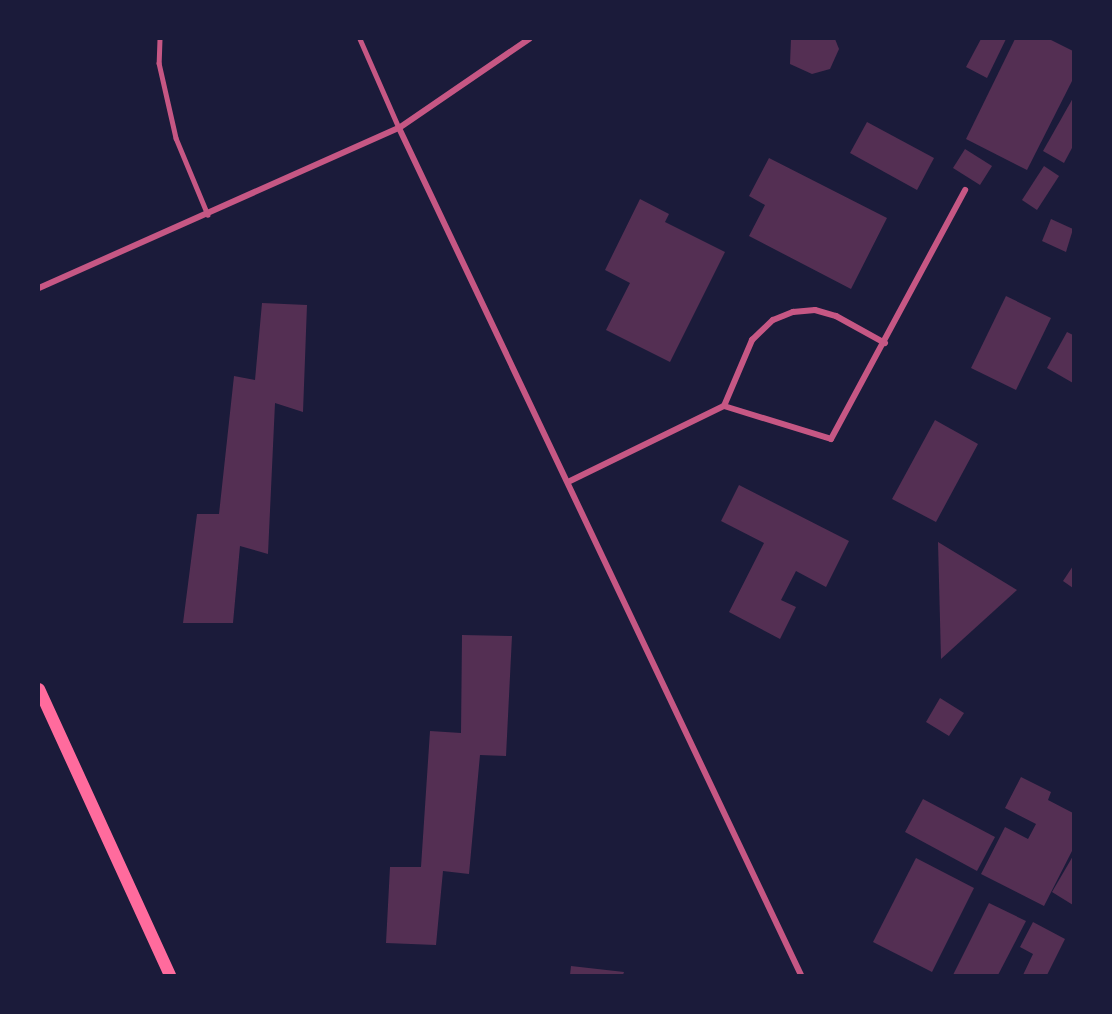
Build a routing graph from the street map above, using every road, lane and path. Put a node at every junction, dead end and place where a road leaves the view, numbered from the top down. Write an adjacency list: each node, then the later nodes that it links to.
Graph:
1 (160, 39): 6 (lane)
2 (360, 39): 4 (lane)
3 (528, 39): 4 (street)
4 (399, 128): 6 (street); 10 (street)
5 (965, 190): 8 (street)
6 (208, 214): 7 (street)
7 (39, 288)
8 (885, 343): 9 (street); 9 (street)
9 (724, 406): 10 (street)
10 (570, 481): 13 (street)
11 (39, 689): 12 (main road)
12 (170, 975)
13 (801, 975)

